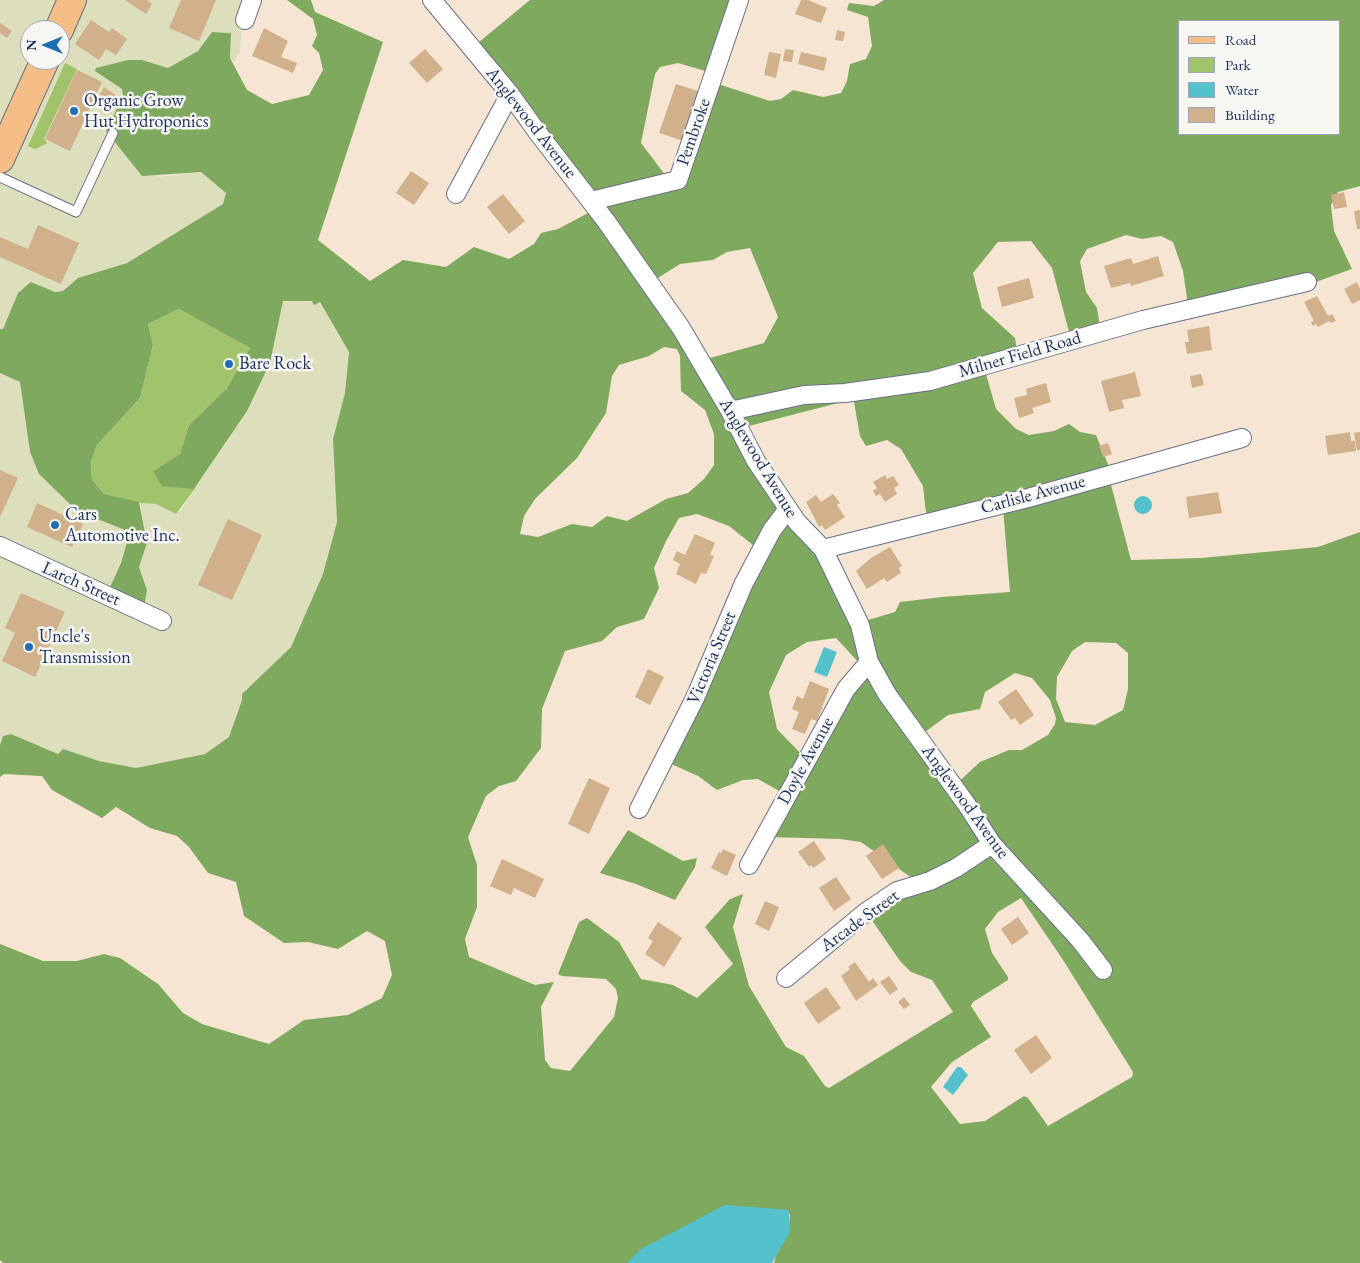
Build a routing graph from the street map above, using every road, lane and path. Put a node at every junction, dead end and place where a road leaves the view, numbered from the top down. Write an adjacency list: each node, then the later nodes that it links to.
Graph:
1 (72, 0): 5 (main road)
2 (252, 0): 6 (street)
3 (432, 0): 8 (street, Anglewood Avenue)
4 (740, 0): 13 (street, Pembroke)
5 (63, 20)
6 (245, 20)
7 (40, 70): 10 (main road)
8 (510, 94): 12 (street); 13 (street, Anglewood Avenue)
9 (113, 134): 11 (lane)
10 (0, 159)
11 (0, 177)
12 (456, 194)
13 (591, 201): 15 (street, Anglewood Avenue)
14 (1308, 282): 15 (street, Milner Field Road)
15 (730, 411): 17 (street, Anglewood Avenue)
16 (1242, 438): 19 (street, Carlisle Avenue)
17 (788, 509): 19 (street, Anglewood Avenue); 22 (street, Victoria Street)
18 (0, 546): 20 (street, Larch Street)
19 (824, 549): 21 (street, Anglewood Avenue)
20 (162, 620)
21 (869, 662): 23 (street, Anglewood Avenue); 24 (street, Doyle Avenue)
22 (640, 809)
23 (992, 844): 25 (street, Anglewood Avenue); 26 (street, Arcade Street)
24 (749, 864)
25 (1103, 970)
26 (786, 978)

